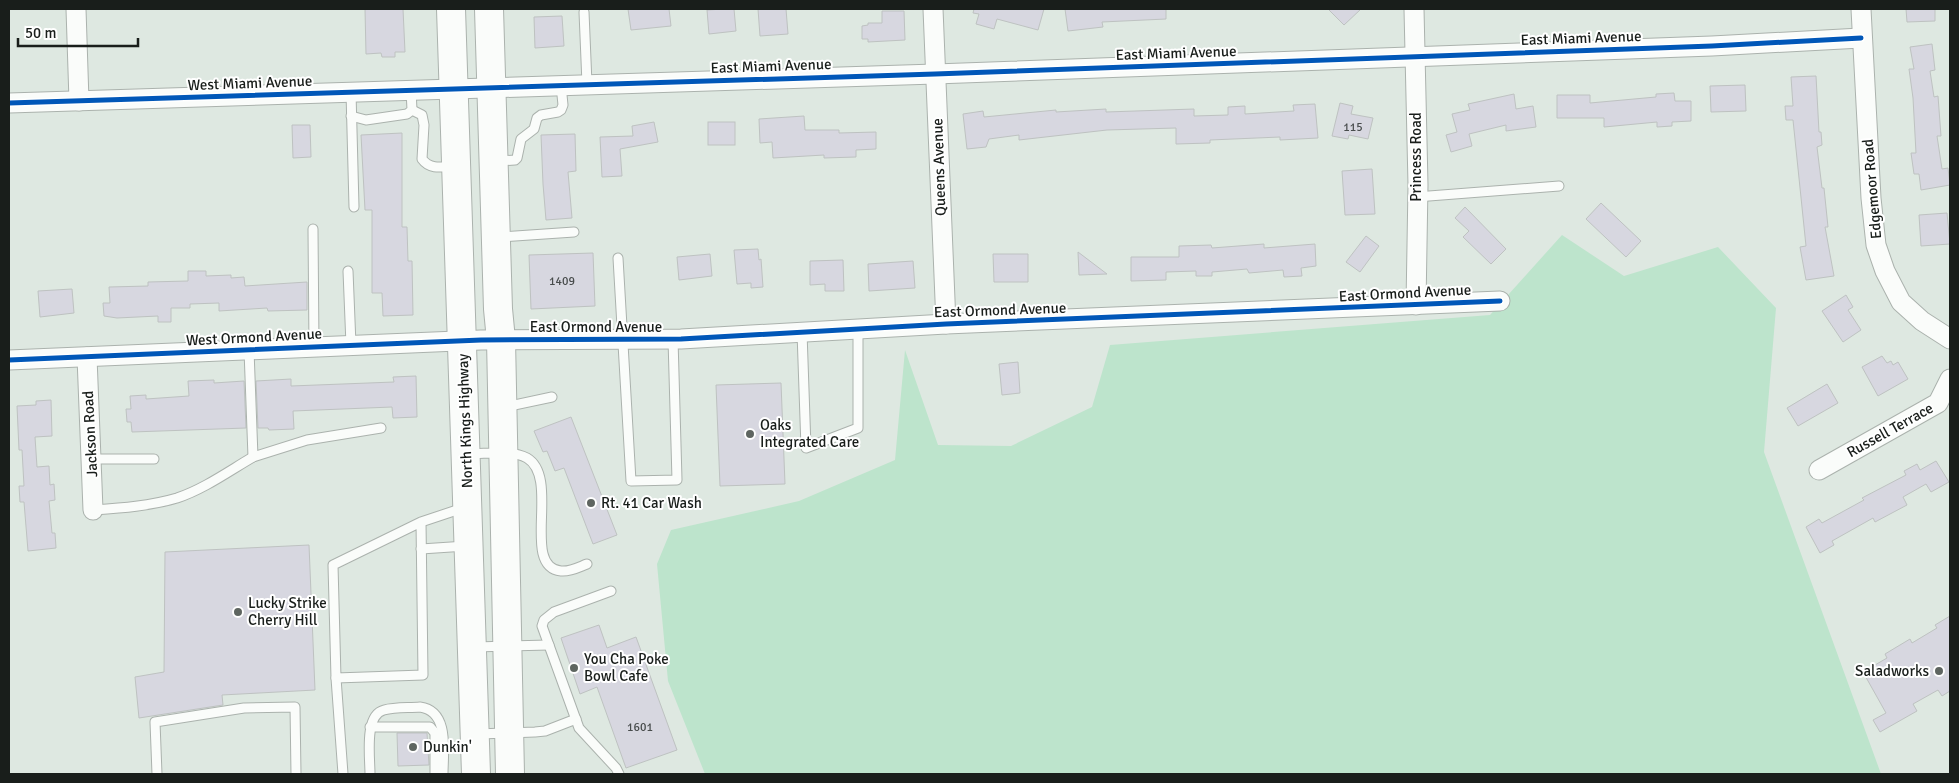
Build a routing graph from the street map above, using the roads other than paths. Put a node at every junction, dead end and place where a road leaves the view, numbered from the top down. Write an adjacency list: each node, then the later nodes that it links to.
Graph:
1 (76, 9): 17 (street)
2 (451, 9): 14 (main road, North Kings Highway)
3 (489, 9): 13 (main road)
4 (933, 9): 10 (street, Queens Avenue)
5 (1414, 9): 9 (street, Princess Road)
6 (1861, 9): 8 (street, Edgemoor Road)
7 (584, 12): 11 (lane)
8 (1861, 38): 9 (street, East Miami Avenue); 38 (street, Edgemoor Road)
9 (1415, 56): 10 (street, East Miami Avenue); 24 (street, Princess Road)
10 (936, 74): 11 (street, East Miami Avenue); 33 (street, Queens Avenue)
11 (587, 84): 12 (street, East Miami Avenue)
12 (561, 85): 13 (street, East Miami Avenue); 21 (lane)
13 (492, 88): 14 (street, West Miami Avenue); 21 (main road)
14 (454, 89): 15 (street, West Miami Avenue); 22 (main road, North Kings Highway)
15 (411, 90): 16 (street, West Miami Avenue); 19 (lane)
16 (351, 92): 17 (street, West Miami Avenue); 20 (lane)
17 (79, 101): 18 (street, West Miami Avenue)
18 (9, 103)
19 (412, 110): 20 (lane); 22 (lane)
20 (351, 116): 25 (lane)
21 (494, 161): 28 (main road)
22 (456, 166): 39 (main road, North Kings Highway)
23 (1559, 186): 24 (lane)
24 (1416, 197): 32 (street, Princess Road)
25 (354, 207)
26 (313, 228): 42 (lane)
27 (574, 232): 28 (lane)
28 (496, 237): 40 (main road)
29 (618, 258): 36 (lane)
30 (348, 271): 41 (lane)
31 (1500, 301): 32 (street, East Ormond Avenue)
32 (1416, 305): 33 (street, East Ormond Avenue)
33 (946, 324): 34 (street, East Ormond Avenue)
34 (858, 329): 35 (street, East Ormond Avenue); 35 (lane)
35 (802, 332): 37 (street, East Ormond Avenue)
36 (621, 339): 37 (street, East Ormond Avenue); 37 (lane); 40 (street, East Ormond Avenue)
37 (673, 339)
38 (1950, 339)
39 (463, 340): 40 (street, West Ormond Avenue); 41 (street, West Ormond Avenue); 51 (main road, North Kings Highway)
40 (501, 340): 48 (main road)
41 (351, 345): 42 (street, West Ormond Avenue)
42 (314, 347): 43 (street, West Ormond Avenue)
43 (249, 350): 44 (street, West Ormond Avenue); 52 (lane)
44 (87, 357): 45 (street, West Ormond Avenue); 54 (street, Jackson Road)
45 (9, 360)
46 (1950, 379): 55 (street, Russell Terrace)
47 (552, 397): 48 (lane)
48 (502, 407): 50 (main road)
49 (381, 428): 52 (lane)
50 (503, 453): 51 (lane); 61 (lane); 64 (main road)
51 (466, 454): 56 (main road, North Kings Highway)
52 (253, 457): 57 (lane)
53 (154, 458): 54 (lane)
54 (91, 459): 57 (street, Jackson Road)
55 (1819, 470)
56 (468, 506): 58 (lane); 59 (main road, North Kings Highway)
57 (93, 510)
58 (421, 522): 60 (lane); 66 (lane)
59 (469, 545): 60 (lane); 65 (main road, North Kings Highway)
60 (421, 549): 66 (lane)
61 (587, 564)
62 (610, 591): 63 (lane)
63 (549, 645): 64 (lane); 67 (lane)
64 (507, 646): 65 (lane); 69 (main road)
65 (472, 647): 70 (main road, North Kings Highway)
66 (336, 678): 73 (lane)
67 (576, 719): 69 (lane); 79 (lane)
68 (370, 727): 74 (lane); 75 (lane); 76 (lane)
69 (509, 733): 70 (lane); 78 (main road)
70 (475, 734): 77 (main road, North Kings Highway)
71 (157, 774): 72 (lane)
72 (296, 774)
73 (343, 774)
74 (370, 774)
75 (435, 774)
76 (443, 774)
77 (476, 774)
78 (510, 774)
79 (619, 774)

